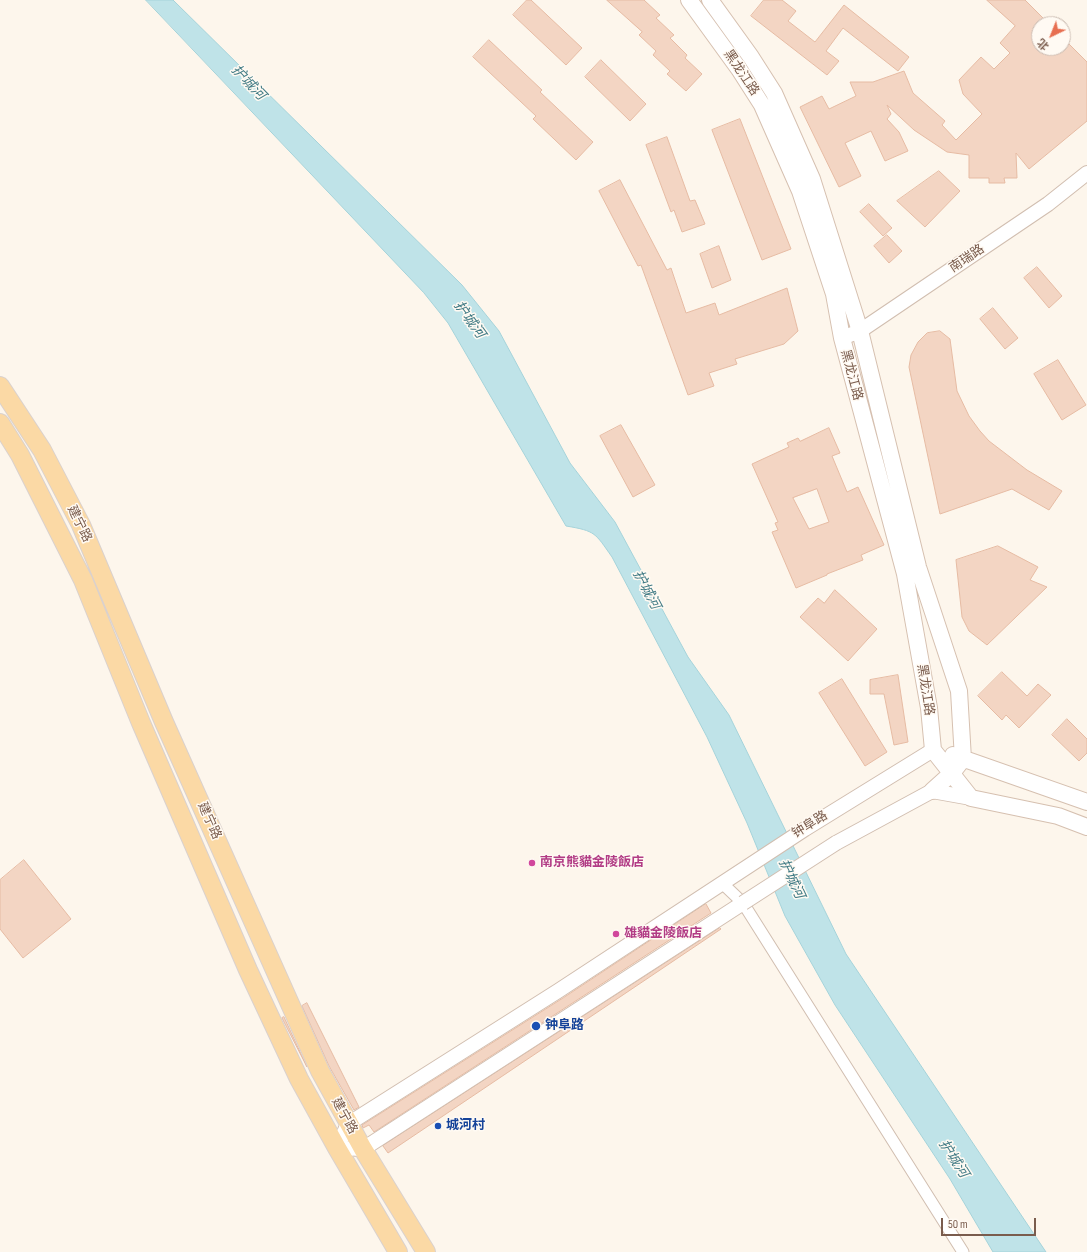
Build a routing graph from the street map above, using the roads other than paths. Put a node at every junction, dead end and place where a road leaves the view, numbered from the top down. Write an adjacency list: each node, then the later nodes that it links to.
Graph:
1 (689, 0): 5 (main road, 黑龙江路)
2 (710, 0): 4 (main road, 黑龙江路)
3 (1087, 173): 4 (street, 南瑞路)
4 (860, 331): 5 (street, 南瑞路); 9 (main road, 黑龙江路)
5 (842, 338): 8 (main road, 黑龙江路)
6 (0, 386): 17 (main road, 建宁路)
7 (0, 423): 18 (main road, 建宁路)
8 (933, 750): 9 (main road); 10 (main road); 15 (street, 钟阜路)
9 (963, 759): 10 (main road); 13 (main road)
10 (952, 773): 11 (main road); 12 (main road)
11 (932, 791): 12 (street); 16 (street, bridge)
12 (972, 798): 14 (main road)
13 (1087, 802)
14 (1087, 827)
15 (722, 883): 16 (street); 17 (street, 钟阜路)
16 (743, 903): 19 (street); 22 (street)
17 (348, 1124): 18 (street); 19 (main road, 建宁路)
18 (337, 1148): 19 (street); 20 (main road, 建宁路)
19 (363, 1149): 21 (main road, 建宁路)
20 (398, 1252)
21 (426, 1252)
22 (963, 1252)

